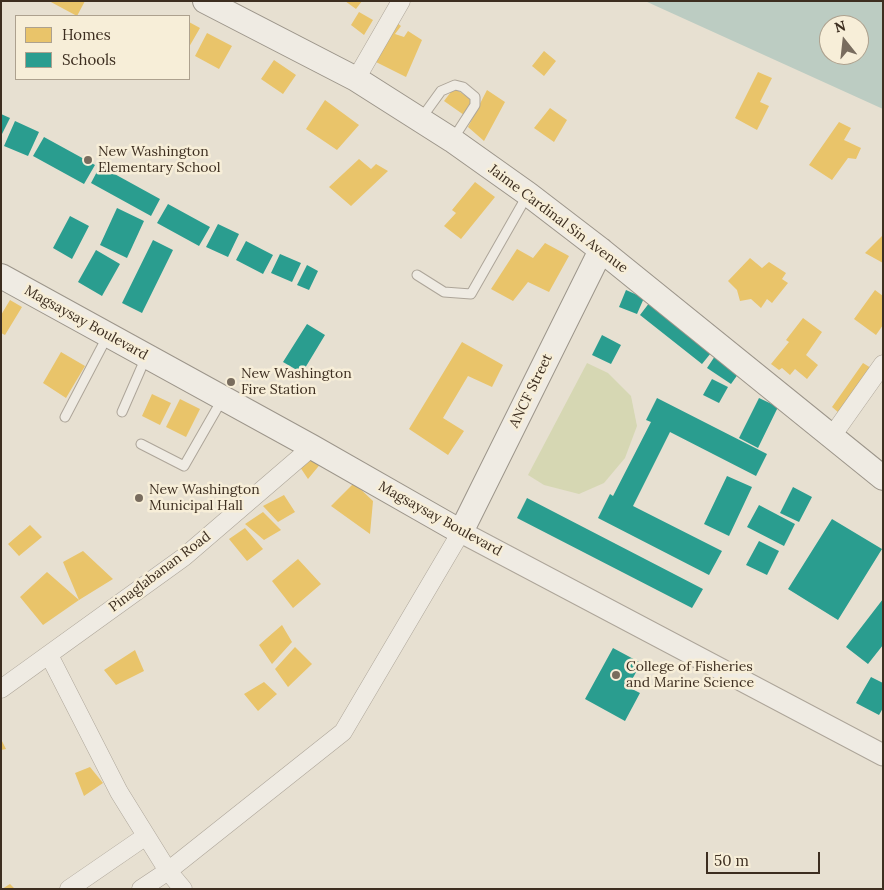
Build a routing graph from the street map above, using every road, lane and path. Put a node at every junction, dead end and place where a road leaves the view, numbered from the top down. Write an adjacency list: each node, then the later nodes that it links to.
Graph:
1 (204, 1): 3 (main road, Jaime Cardinal Sin Avenue)
2 (401, 1): 3 (street)
3 (356, 79): 4 (main road, Jaime Cardinal Sin Avenue)
4 (420, 120): 5 (main road, Jaime Cardinal Sin Avenue); 5 (lane)
5 (452, 140): 6 (main road, Jaime Cardinal Sin Avenue)
6 (528, 194): 7 (main road, Jaime Cardinal Sin Avenue); 9 (lane)
7 (601, 250): 16 (main road, Jaime Cardinal Sin Avenue); 20 (main road, ANCF Street)
8 (1, 276): 10 (main road, Magsaysay Boulevard)
9 (416, 276)
10 (108, 334): 11 (main road, Magsaysay Boulevard); 15 (lane)
11 (146, 356): 13 (main road, Magsaysay Boulevard); 14 (lane)
12 (883, 364): 16 (street)
13 (223, 398): 17 (lane); 18 (main road, Magsaysay Boulevard)
14 (122, 412)
15 (66, 417)
16 (832, 436): 19 (main road, Jaime Cardinal Sin Avenue)
17 (141, 444)
18 (312, 447): 20 (main road, Magsaysay Boulevard); 21 (street, Pinaglabanan Road)
19 (883, 478)
20 (461, 532): 23 (street, Magsaysay Boulevard); 25 (street)
21 (49, 655): 22 (street, Pinaglabanan Road); 24 (street)
22 (1, 689)
23 (883, 755)
24 (146, 836): 25 (street); 26 (street)
25 (168, 870): 27 (street); 28 (street)
26 (69, 889)
27 (141, 889)
28 (183, 889)

